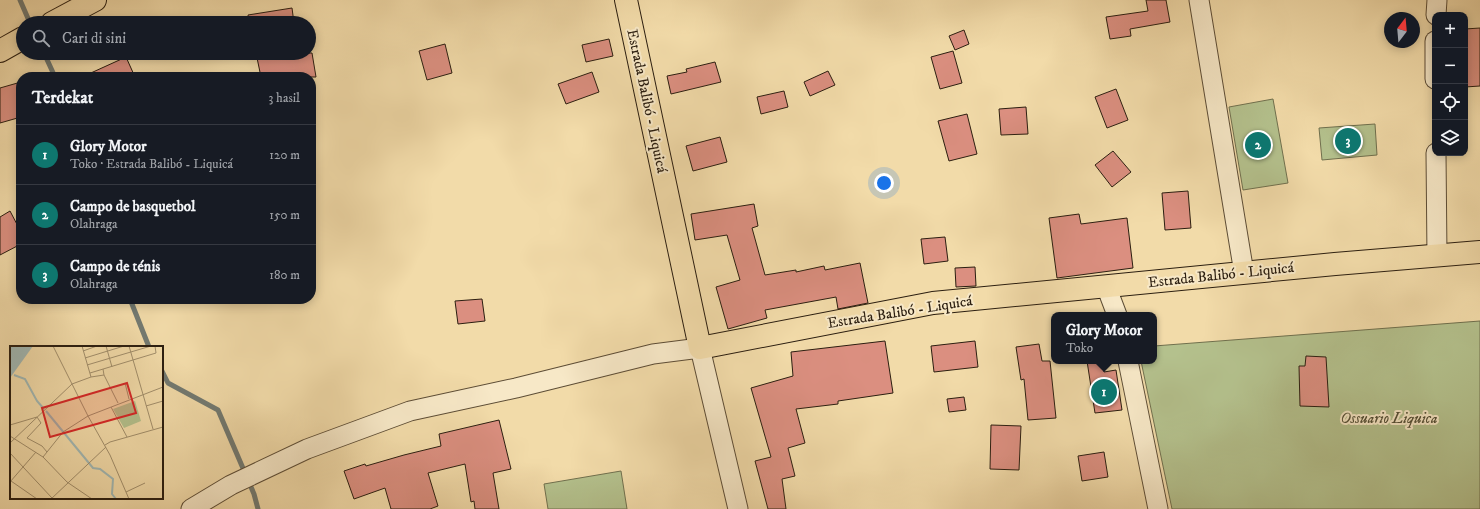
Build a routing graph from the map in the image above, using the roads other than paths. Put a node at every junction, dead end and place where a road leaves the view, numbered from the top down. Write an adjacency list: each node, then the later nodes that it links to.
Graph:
1 (95, 0): 6 (main road)
2 (626, 0): 13 (main road, Estrada Balibó - Liquicá)
3 (1198, 0): 10 (street)
4 (1437, 0): 5 (street)
5 (1436, 12)
6 (65, 16)
7 (1436, 156): 9 (street)
8 (1480, 252): 9 (main road, Estrada Balibó - Liquicá)
9 (1437, 256): 10 (main road, Estrada Balibó - Liquicá)
10 (1244, 273): 11 (main road, Estrada Balibó - Liquicá)
11 (1106, 286): 12 (street); 13 (main road, Estrada Balibó - Liquicá)
12 (1116, 312)
13 (700, 348): 15 (street); 16 (street)
14 (1129, 364): 17 (street)
15 (191, 509)
16 (738, 509)
17 (1158, 509)

